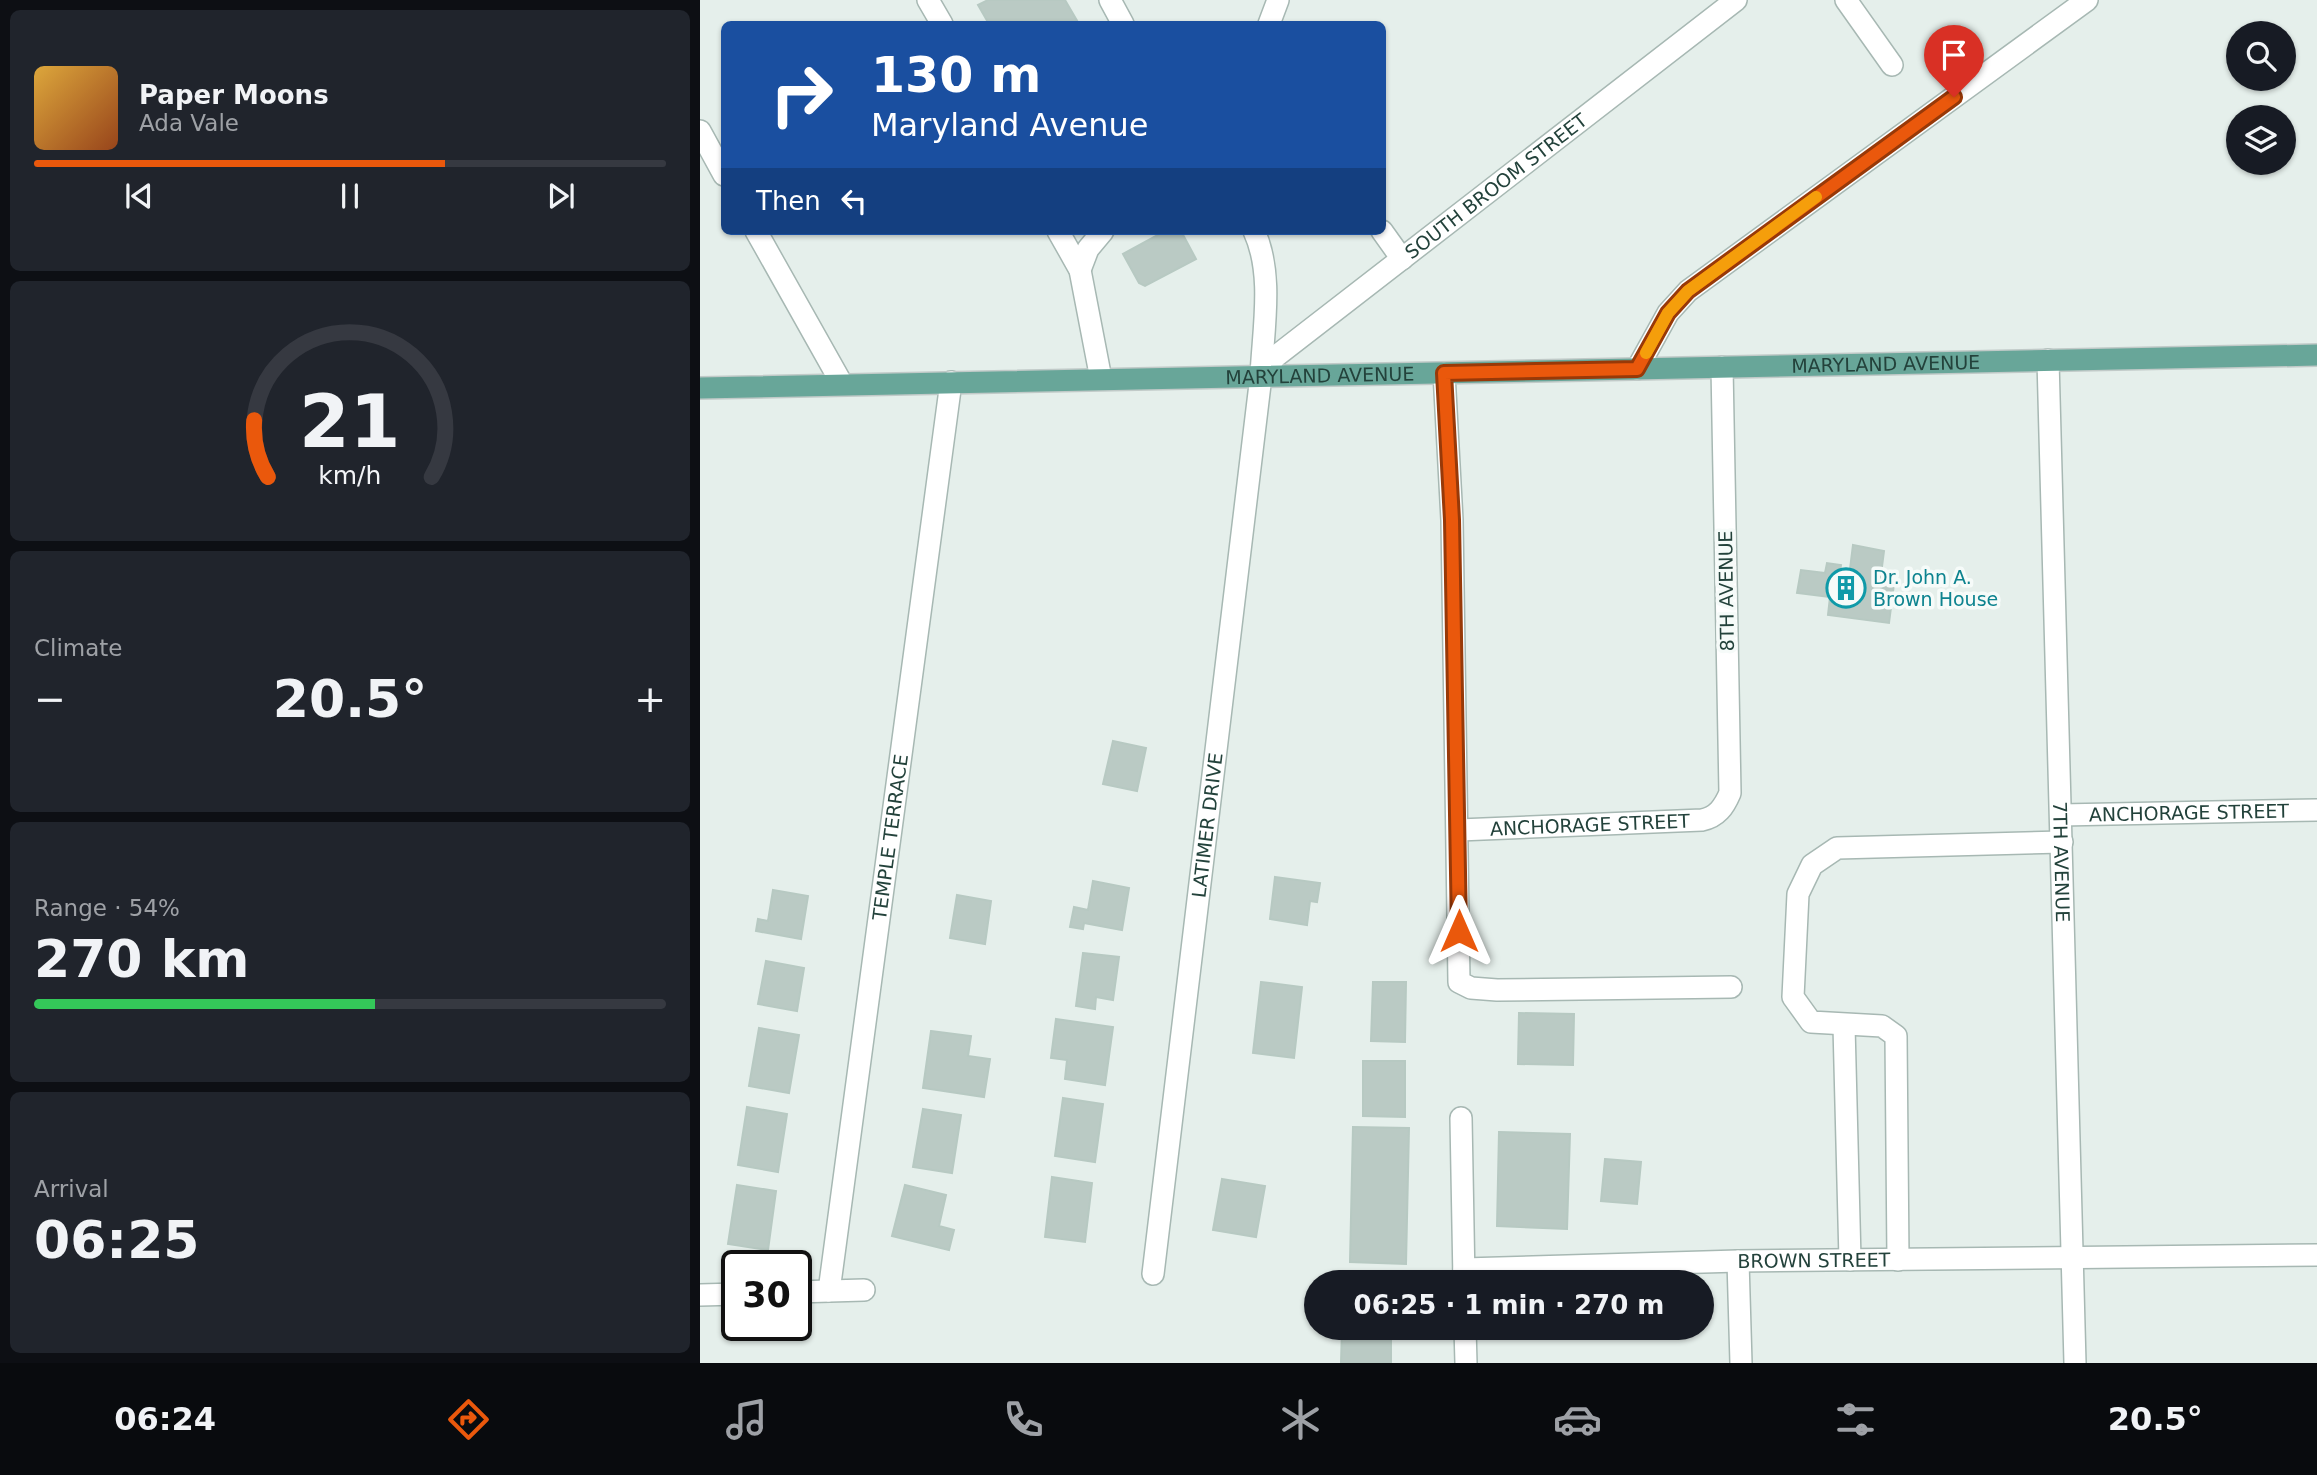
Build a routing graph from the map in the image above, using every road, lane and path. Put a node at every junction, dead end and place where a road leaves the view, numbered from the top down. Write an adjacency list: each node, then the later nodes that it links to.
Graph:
1 (928, 0): 7 (street)
2 (1110, 0): 8 (street)
3 (1278, 0): 9 (street)
4 (1736, 0): 18 (street, SOUTH BROOM STREET)
5 (1846, 0): 10 (street)
6 (2087, 0): 23 (street)
7 (940, 21)
8 (1121, 21)
9 (1270, 21)
10 (1892, 65)
11 (700, 131): 12 (street)
12 (721, 170)
13 (758, 235): 28 (street)
14 (1060, 235): 19 (street)
15 (1100, 235): 19 (street)
16 (1255, 235): 25 (street, LATIMER DRIVE)
17 (1385, 235): 18 (street)
18 (1402, 259): 25 (street, SOUTH BROOM STREET)
19 (1080, 270): 26 (street)
20 (2317, 355): 21 (main road, MARYLAND AVENUE)
21 (2048, 360): 22 (main road, MARYLAND AVENUE); 32 (street, 7TH AVENUE)
22 (1721, 367): 23 (main road, MARYLAND AVENUE); 31 (street, 8TH AVENUE)
23 (1637, 369): 24 (main road, MARYLAND AVENUE)
24 (1444, 373): 25 (main road, MARYLAND AVENUE); 33 (street)
25 (1261, 376): 26 (main road, MARYLAND AVENUE); 45 (street, LATIMER DRIVE)
26 (1101, 379): 27 (main road, MARYLAND AVENUE)
27 (951, 383): 28 (main road, MARYLAND AVENUE); 47 (street, TEMPLE TERRACE)
28 (842, 384): 29 (main road, MARYLAND AVENUE)
29 (700, 388)
30 (2317, 810): 32 (street, ANCHORAGE STREET)
31 (1720, 811): 33 (street, ANCHORAGE STREET)
32 (2061, 815): 34 (street, 7TH AVENUE)
33 (1459, 830): 35 (street)
34 (2062, 842): 36 (street); 39 (street, 7TH AVENUE)
35 (1731, 987)
36 (1844, 1026): 40 (street); 41 (street)
37 (1461, 1118): 43 (street, BROWN STREET)
38 (2317, 1255): 39 (street, BROWN STREET)
39 (2073, 1259): 41 (street, BROWN STREET); 54 (street, 7TH AVENUE)
40 (1850, 1260): 41 (street, BROWN STREET); 42 (street, BROWN STREET)
41 (1898, 1260)
42 (1738, 1261): 44 (street, BROWN STREET); 53 (street)
43 (1464, 1270)
44 (1574, 1270)
45 (1153, 1275)
46 (864, 1290): 47 (street)
47 (829, 1291): 48 (street)
48 (812, 1292)
49 (721, 1294): 50 (street)
50 (700, 1295)
51 (1465, 1340): 52 (street)
52 (1466, 1363)
53 (1741, 1363)
54 (2075, 1363)

